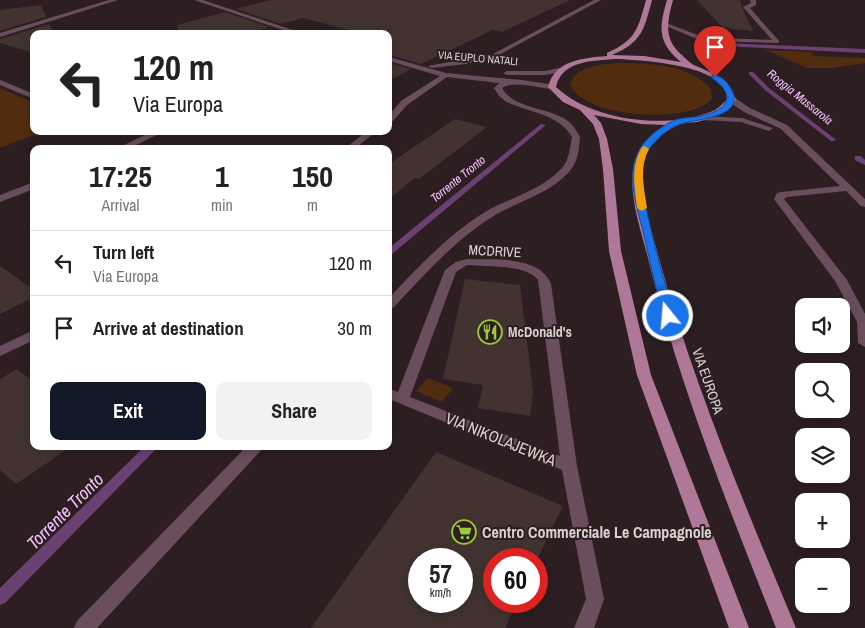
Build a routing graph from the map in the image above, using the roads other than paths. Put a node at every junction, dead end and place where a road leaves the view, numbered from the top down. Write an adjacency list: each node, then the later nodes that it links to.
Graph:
1 (116, 0): 12 (street)
2 (197, 0): 10 (street)
3 (598, 0): 14 (street)
4 (649, 0): 15 (main road)
5 (670, 0): 8 (main road)
6 (753, 0): 8 (street)
7 (93, 12): 9 (street)
8 (664, 24): 18 (main road)
9 (33, 30)
10 (290, 30)
11 (30, 31): 13 (street)
12 (0, 35)
13 (0, 40)
14 (495, 55): 17 (street); 19 (street)
15 (600, 58): 18 (main road); 20 (main road)
16 (392, 60): 17 (street, VIA EUPLO NATALI); 21 (street, VIA EUPLO NATALI)
17 (432, 66): 20 (street, VIA EUPLO NATALI)
18 (692, 67): 26 (main road)
19 (484, 68)
20 (560, 70): 24 (main road)
21 (446, 76): 23 (street, VIA EUPLO NATALI); 28 (street)
22 (0, 82): 25 (street)
23 (522, 82): 24 (street, VIA EUPLO NATALI); 40 (street)
24 (552, 87): 27 (main road, VIA EUROPA)
25 (30, 95)
26 (732, 100): 29 (main road, VIA EUROPA); 33 (street)
27 (583, 109): 30 (main road, VIA EUROPA); 49 (main road, VIA EUROPA)
28 (392, 117)
29 (702, 118): 30 (main road, VIA EUROPA); 33 (street)
30 (677, 122): 50 (main road, VIA EUROPA)
31 (152, 135): 34 (street)
32 (367, 135): 35 (street)
33 (799, 142): 37 (street)
34 (129, 145)
35 (354, 145)
36 (30, 187): 38 (street)
37 (847, 188): 39 (street); 42 (street)
38 (0, 200)
39 (865, 204)
40 (392, 301)
41 (30, 336): 43 (street)
42 (865, 343)
43 (0, 352)
44 (395, 396): 46 (street, VIA NIKOLAJEWKA); 46 (street, MCDRIVE)
45 (253, 450): 47 (street)
46 (569, 466): 48 (street, VIA NIKOLAJEWKA)
47 (84, 628)
48 (584, 628)
49 (739, 628)
50 (786, 628)

